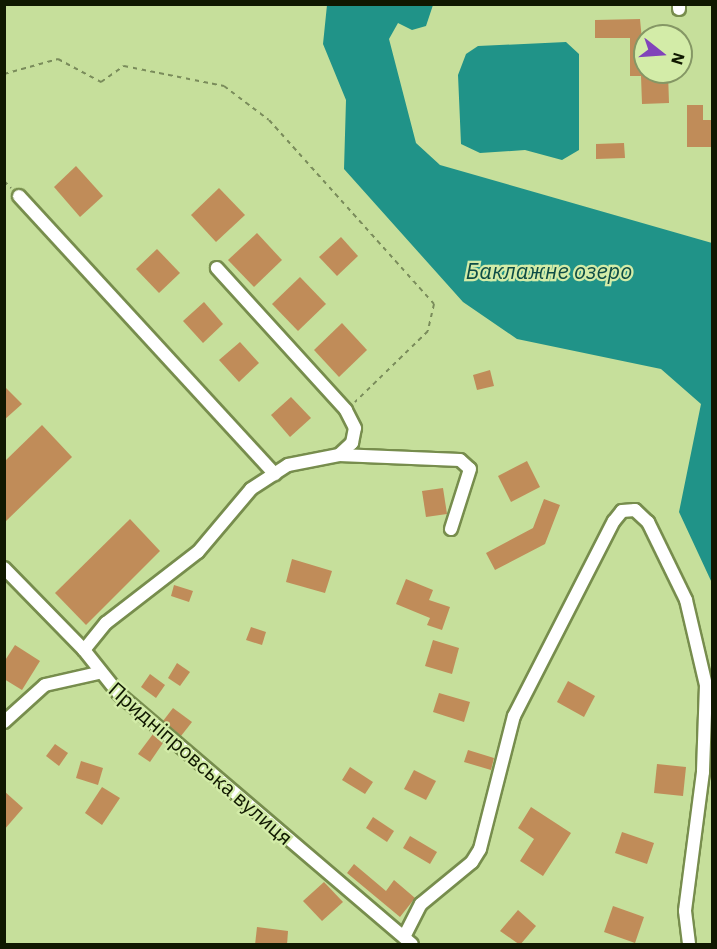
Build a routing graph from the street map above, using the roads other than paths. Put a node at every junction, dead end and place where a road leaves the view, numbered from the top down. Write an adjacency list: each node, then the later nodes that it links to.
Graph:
1 (19, 196): 4 (street)
2 (217, 268): 3 (street)
3 (339, 455): 4 (street); 5 (street)
4 (275, 474): 7 (street)
5 (451, 529)
6 (4, 568): 7 (street, Придніпровська вулиця)
7 (84, 650): 8 (street, Придніпровська вулиця)
8 (98, 673): 9 (street); 10 (street, Придніпровська вулиця)
9 (4, 722)
10 (408, 941): 11 (street)
11 (689, 945)

